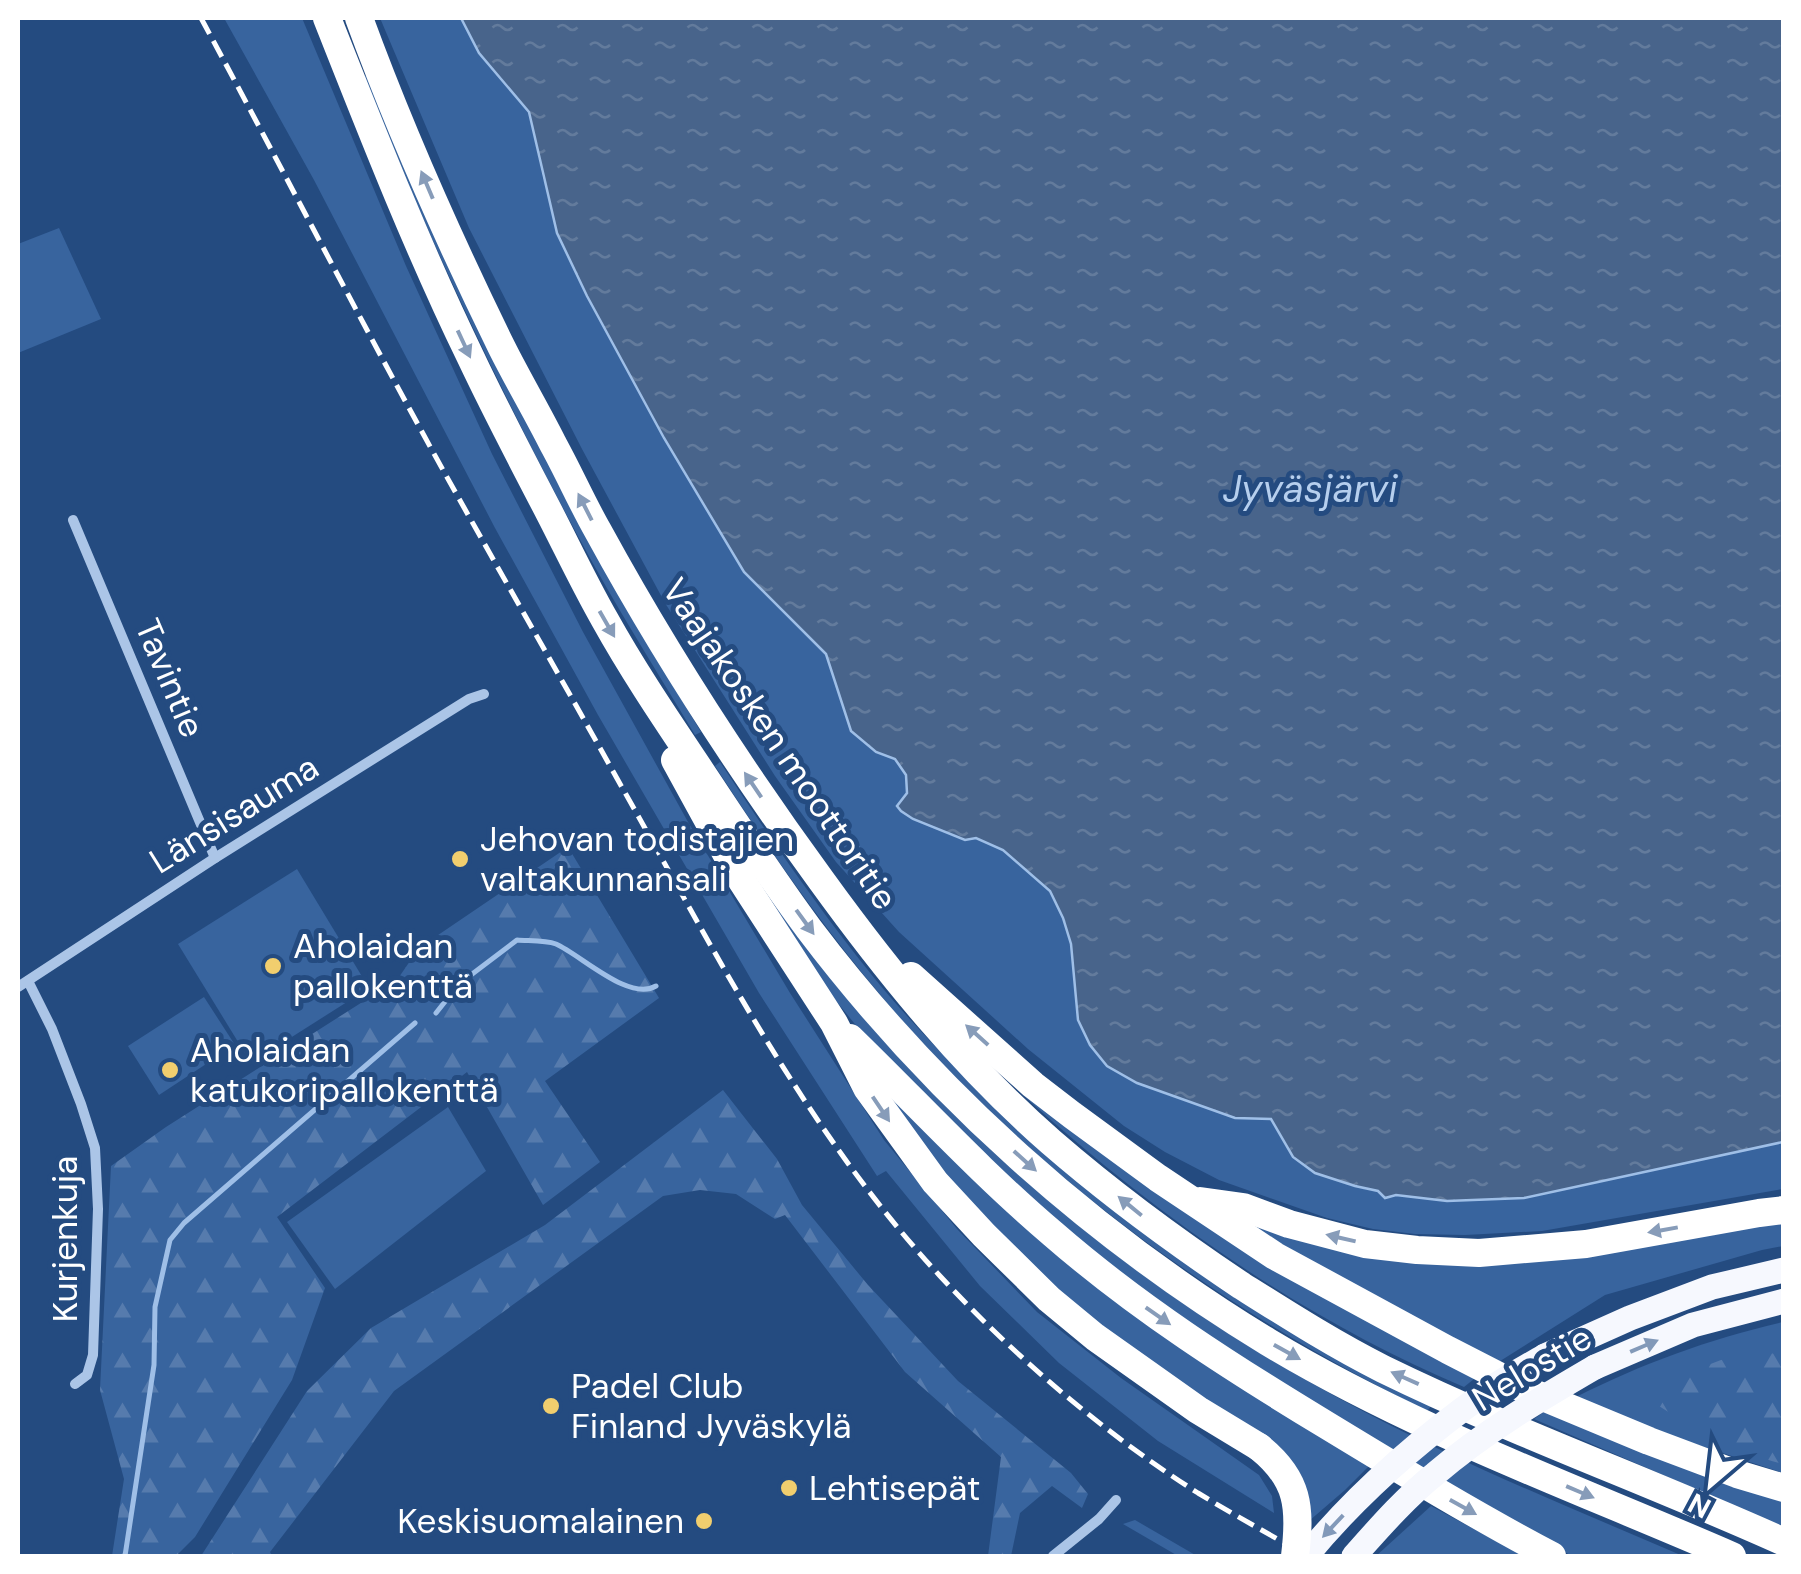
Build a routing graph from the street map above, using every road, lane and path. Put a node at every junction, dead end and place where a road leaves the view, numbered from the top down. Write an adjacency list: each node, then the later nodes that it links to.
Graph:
1 (326, 18): 4 (highway, one-way to 4)
2 (359, 18): 7 (highway, Vaajakosken moottoritie, one-way to 2)
3 (73, 520): 6 (street, Tavintie)
4 (633, 668): 9 (highway); 23 (highway, one-way to 23)
5 (484, 694): 6 (street, Länsisauma)
6 (215, 858): 8 (street, Länsisauma)
7 (863, 938): 10 (highway, one-way to 7); 17 (highway, Vaajakosken moottoritie, one-way to 7)
8 (23, 984): 14 (street, Kurjenkuja)
9 (834, 1024): 19 (highway, one-way to 19, bridge); 22 (highway, one-way to 22)
10 (1193, 1200): 11 (highway, one-way to 10); 15 (highway)
11 (1784, 1210)
12 (1784, 1270): 20 (highway, Nelostie, one-way to 20, bridge)
13 (1784, 1301): 21 (highway, Nelostie, one-way to 13, bridge)
14 (75, 1384)
15 (1784, 1488)
16 (1116, 1500): 18 (street)
17 (1784, 1542)
18 (1053, 1556)
19 (1295, 1556)
20 (1306, 1556)
21 (1354, 1556)
22 (1552, 1556)
23 (1732, 1556)

